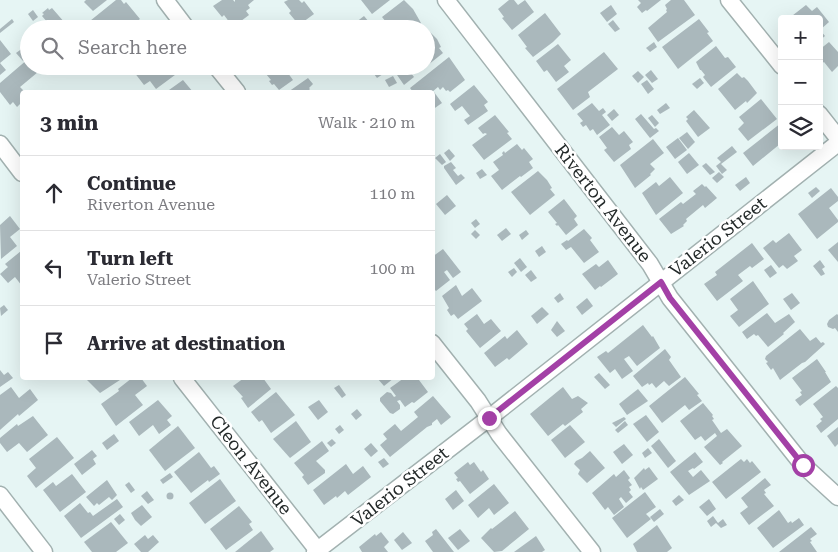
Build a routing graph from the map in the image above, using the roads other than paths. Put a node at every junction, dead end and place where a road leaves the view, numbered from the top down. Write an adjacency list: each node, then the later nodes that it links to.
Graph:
1 (165, 0): 4 (street)
2 (446, 0): 13 (street, Riverton Avenue)
3 (730, 0): 5 (street)
4 (180, 20)
5 (778, 61)
6 (223, 75): 7 (street)
7 (235, 90)
8 (823, 119): 9 (street)
9 (838, 138)
10 (838, 143): 13 (street, Valerio Street)
11 (0, 144): 12 (street)
12 (20, 170)
13 (661, 282): 16 (street, Valerio Street); 18 (street, Riverton Avenue)
14 (435, 347): 16 (street)
15 (184, 380): 19 (street, Cleon Avenue)
16 (489, 418): 19 (street, Valerio Street); 21 (street)
17 (0, 495): 20 (street)
18 (838, 497)
19 (317, 551)
20 (44, 552)
21 (592, 552)

